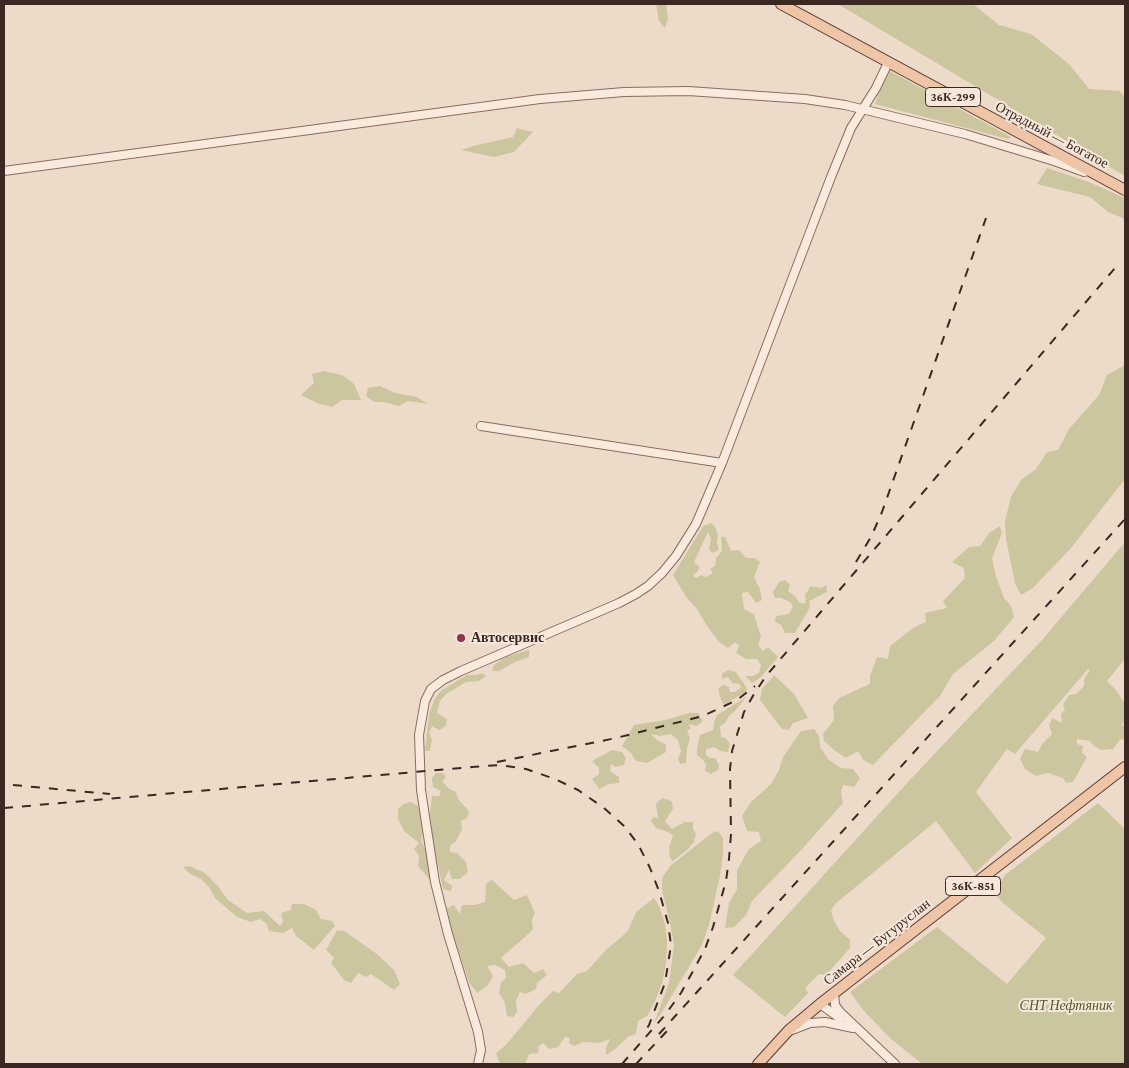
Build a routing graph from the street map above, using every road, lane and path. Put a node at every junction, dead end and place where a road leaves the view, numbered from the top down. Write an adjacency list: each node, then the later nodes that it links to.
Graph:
1 (781, 4): 2 (main road, Отрадный — Богатое / 36К-299)
2 (888, 63): 3 (street); 5 (main road, Отрадный — Богатое / 36К-299)
3 (863, 109): 4 (street); 5 (street); 8 (street)
4 (4, 171)
5 (1107, 180): 6 (main road, Отрадный — Богатое / 36К-299)
6 (1125, 190)
7 (482, 426): 8 (street)
8 (722, 463): 14 (street)
9 (1125, 767): 10 (main road, Самара — Бугуруслан / 36К-851)
10 (834, 993): 11 (main road, Самара — Бугуруслан / 36К-851); 12 (street)
11 (820, 1004): 12 (street); 13 (main road, Самара — Бугуруслан / 36К-851)
12 (855, 1028): 13 (street); 16 (street)
13 (789, 1030): 15 (main road, 36К-851)
14 (478, 1064)
15 (758, 1064)
16 (895, 1064)

